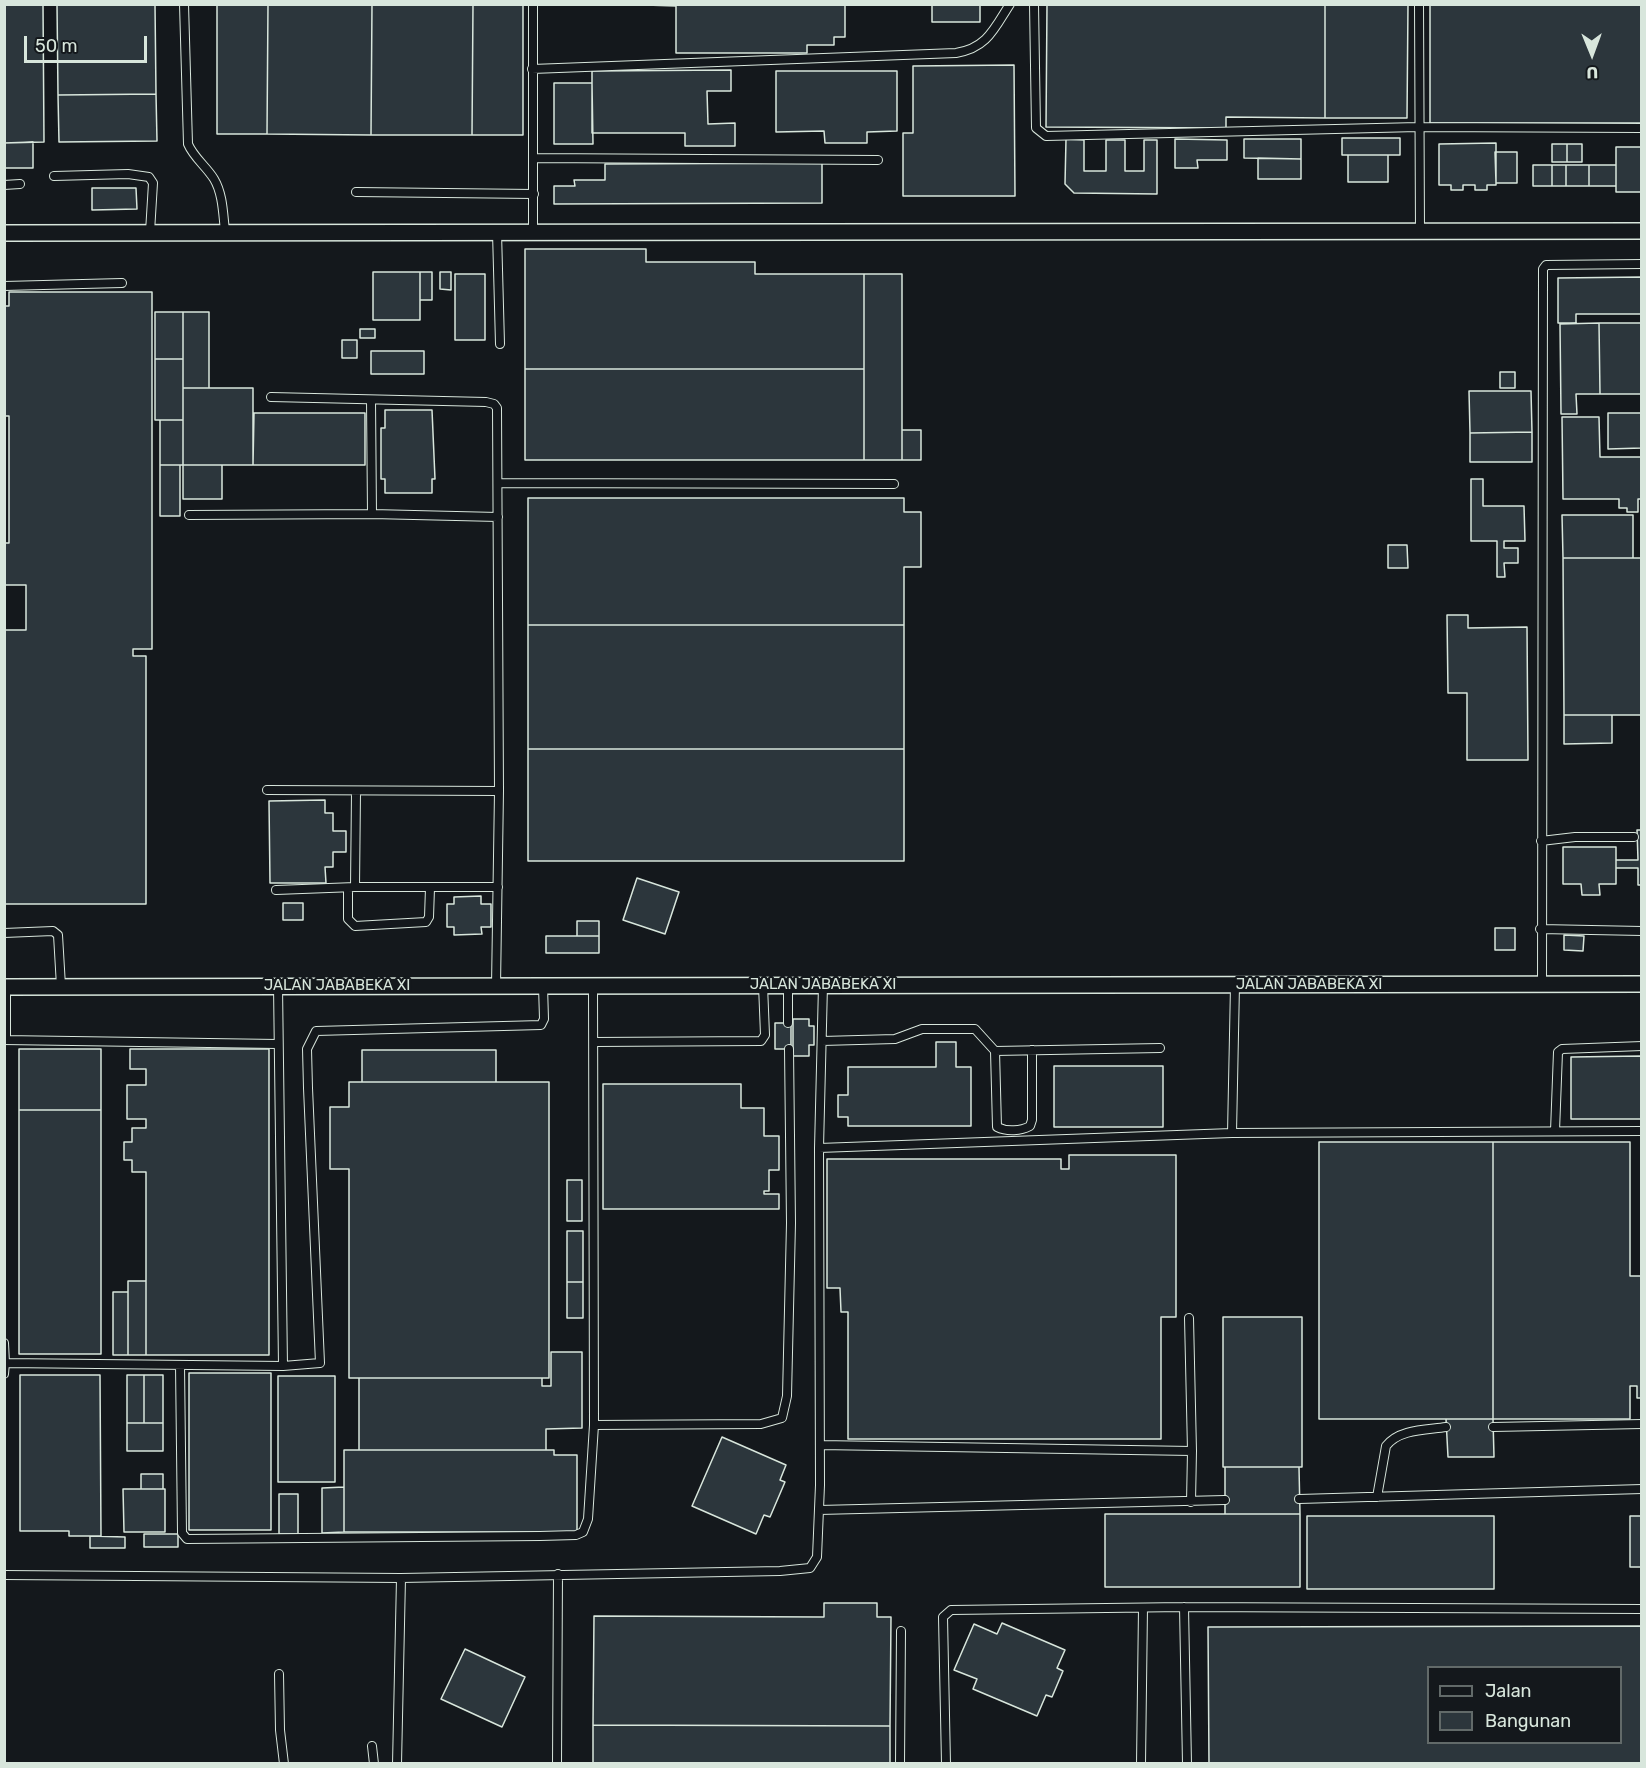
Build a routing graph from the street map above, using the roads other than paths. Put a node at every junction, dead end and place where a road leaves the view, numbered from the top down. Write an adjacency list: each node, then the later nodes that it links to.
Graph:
1 (184, 4): 16 (lane)
2 (533, 4): 6 (lane)
3 (1010, 4): 6 (lane)
4 (1034, 4): 7 (lane)
5 (1419, 4): 7 (lane)
6 (532, 69): 9 (lane)
7 (1418, 127): 8 (lane); 18 (lane)
8 (1641, 128)
9 (533, 158): 10 (lane); 15 (lane)
10 (878, 160)
11 (54, 176): 20 (lane)
12 (20, 184): 13 (lane)
13 (4, 185)
14 (356, 192): 15 (lane)
15 (534, 194): 17 (lane)
16 (225, 231): 20 (street); 21 (street)
17 (533, 231): 18 (street); 21 (street)
18 (1420, 231): 19 (street)
19 (1641, 231)
20 (150, 232): 22 (street)
21 (496, 232): 26 (lane)
22 (4, 233)
23 (1641, 264): 38 (lane)
24 (122, 283): 25 (lane)
25 (4, 286)
26 (500, 344)
27 (271, 397): 28 (lane)
28 (371, 400): 29 (lane); 31 (lane)
29 (498, 483): 30 (lane); 33 (lane)
30 (894, 484)
31 (372, 514): 32 (lane); 33 (lane)
32 (189, 516)
33 (498, 517): 35 (lane)
34 (267, 790): 36 (lane)
35 (499, 791): 36 (lane); 40 (lane)
36 (356, 792): 39 (lane)
37 (1634, 837): 38 (lane)
38 (1541, 841): 43 (lane)
39 (352, 887): 41 (lane); 41 (lane); 42 (lane)
40 (498, 887): 41 (lane); 54 (lane)
41 (430, 888)
42 (276, 890)
43 (1540, 929): 44 (lane); 46 (lane)
44 (1641, 932)
45 (4, 933): 52 (lane)
46 (1542, 984): 47 (street, JALAN JABABEKA XI); 51 (street, JALAN JABABEKA XI)
47 (1641, 984)
48 (763, 985): 49 (street, JALAN JABABEKA XI); 56 (street, JALAN JABABEKA XI); 61 (lane)
49 (788, 985): 50 (street, JALAN JABABEKA XI); 58 (lane)
50 (823, 985): 51 (street, JALAN JABABEKA XI); 60 (lane)
51 (1234, 985): 70 (lane)
52 (61, 986): 53 (street, JALAN JABABEKA XI); 57 (street, JALAN JABABEKA XI)
53 (278, 986): 54 (street, JALAN JABABEKA XI); 62 (lane)
54 (496, 986): 55 (street, JALAN JABABEKA XI)
55 (543, 986): 56 (street, JALAN JABABEKA XI); 76 (lane)
56 (593, 986): 61 (lane)
57 (5, 987): 59 (lane)
58 (788, 1023)
59 (5, 1039): 62 (lane)
60 (822, 1041): 67 (lane); 71 (lane)
61 (594, 1042): 78 (lane)
62 (278, 1044): 76 (lane)
63 (1641, 1046): 68 (lane)
64 (1160, 1048): 66 (lane)
65 (789, 1049): 78 (lane)
66 (1032, 1050): 67 (lane); 67 (lane)
67 (994, 1051)
68 (1555, 1131): 69 (lane); 70 (lane)
69 (1641, 1131)
70 (1232, 1133): 71 (lane)
71 (819, 1148): 82 (lane)
72 (1189, 1318): 83 (lane)
73 (4, 1343): 74 (lane)
74 (5, 1363): 75 (lane); 77 (lane)
75 (180, 1365): 76 (lane); 78 (lane)
76 (283, 1365)
77 (4, 1374)
78 (594, 1425)
79 (1641, 1425): 81 (lane)
80 (1446, 1427): 85 (lane)
81 (1493, 1427)
82 (820, 1445): 83 (lane); 89 (lane)
83 (1192, 1451): 88 (lane)
84 (1641, 1489): 85 (lane)
85 (1377, 1497): 86 (lane)
86 (1299, 1499)
87 (1225, 1500): 88 (lane)
88 (1191, 1502): 89 (lane)
89 (819, 1510): 90 (lane)
90 (558, 1574): 92 (lane); 102 (lane)
91 (4, 1575): 92 (lane)
92 (400, 1578): 101 (lane)
93 (1184, 1607): 94 (lane); 95 (lane); 106 (lane)
94 (1143, 1608): 104 (lane); 105 (lane)
95 (1641, 1609)
96 (901, 1631): 103 (lane)
97 (279, 1674): 99 (lane)
98 (372, 1746): 100 (lane)
99 (284, 1764)
100 (374, 1764)
101 (397, 1764)
102 (557, 1764)
103 (900, 1764)
104 (946, 1764)
105 (1141, 1764)
106 (1187, 1764)

